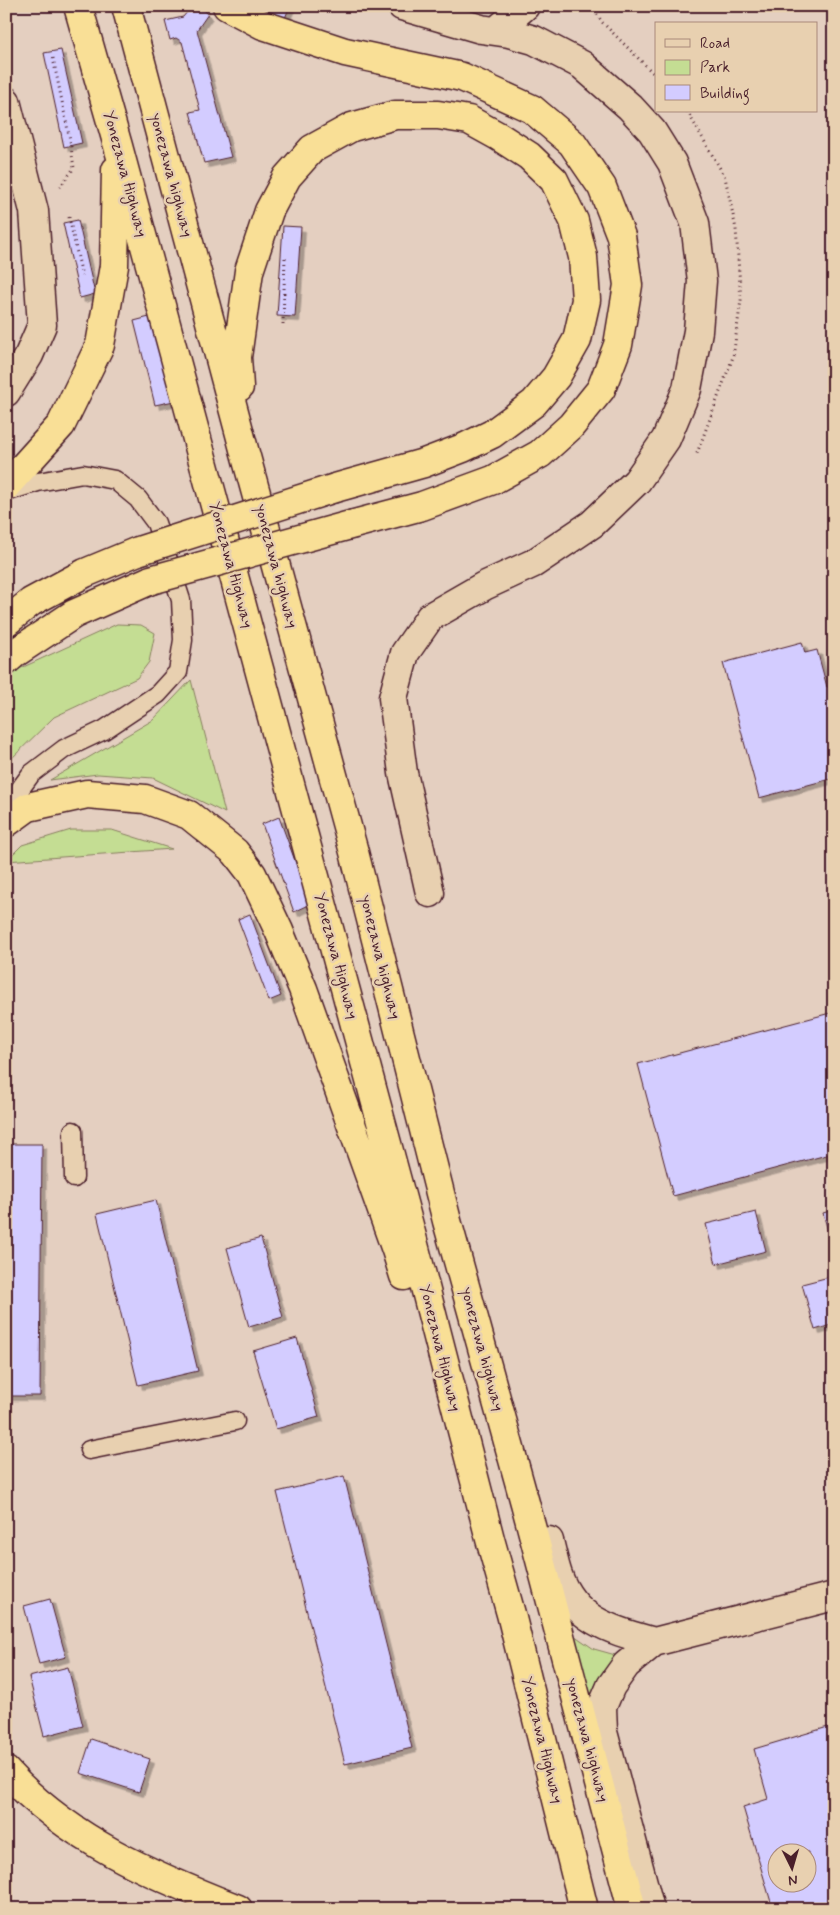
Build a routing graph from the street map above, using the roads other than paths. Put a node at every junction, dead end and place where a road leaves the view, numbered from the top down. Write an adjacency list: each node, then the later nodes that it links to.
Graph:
1 (78, 6): 9 (highway, Yonezawa Highway)
2 (126, 6): 11 (highway, yonezawa highway)
3 (227, 6): 15 (highway, bridge)
4 (402, 6): 6 (street)
5 (525, 6): 6 (street)
6 (496, 31): 18 (street)
7 (6, 101): 8 (street)
8 (10, 134): 10 (street)
9 (118, 146): 12 (highway); 23 (highway, Yonezawa Highway)
10 (6, 392)
11 (245, 454): 14 (highway, bridge); 24 (highway, yonezawa highway)
12 (6, 486)
13 (6, 492): 16 (lane)
14 (6, 622)
15 (6, 660)
16 (6, 808)
17 (6, 823): 23 (highway)
18 (430, 894)
19 (73, 1131): 20 (lane)
20 (74, 1178)
21 (236, 1421): 22 (lane)
22 (88, 1450)
23 (475, 1482): 29 (highway, Yonezawa Highway)
24 (525, 1503): 26 (street); 30 (highway, yonezawa highway)
25 (834, 1596): 26 (street)
26 (654, 1642): 31 (street)
27 (6, 1771): 28 (highway)
28 (238, 1909)
29 (584, 1909)
30 (632, 1909)
31 (650, 1909)

